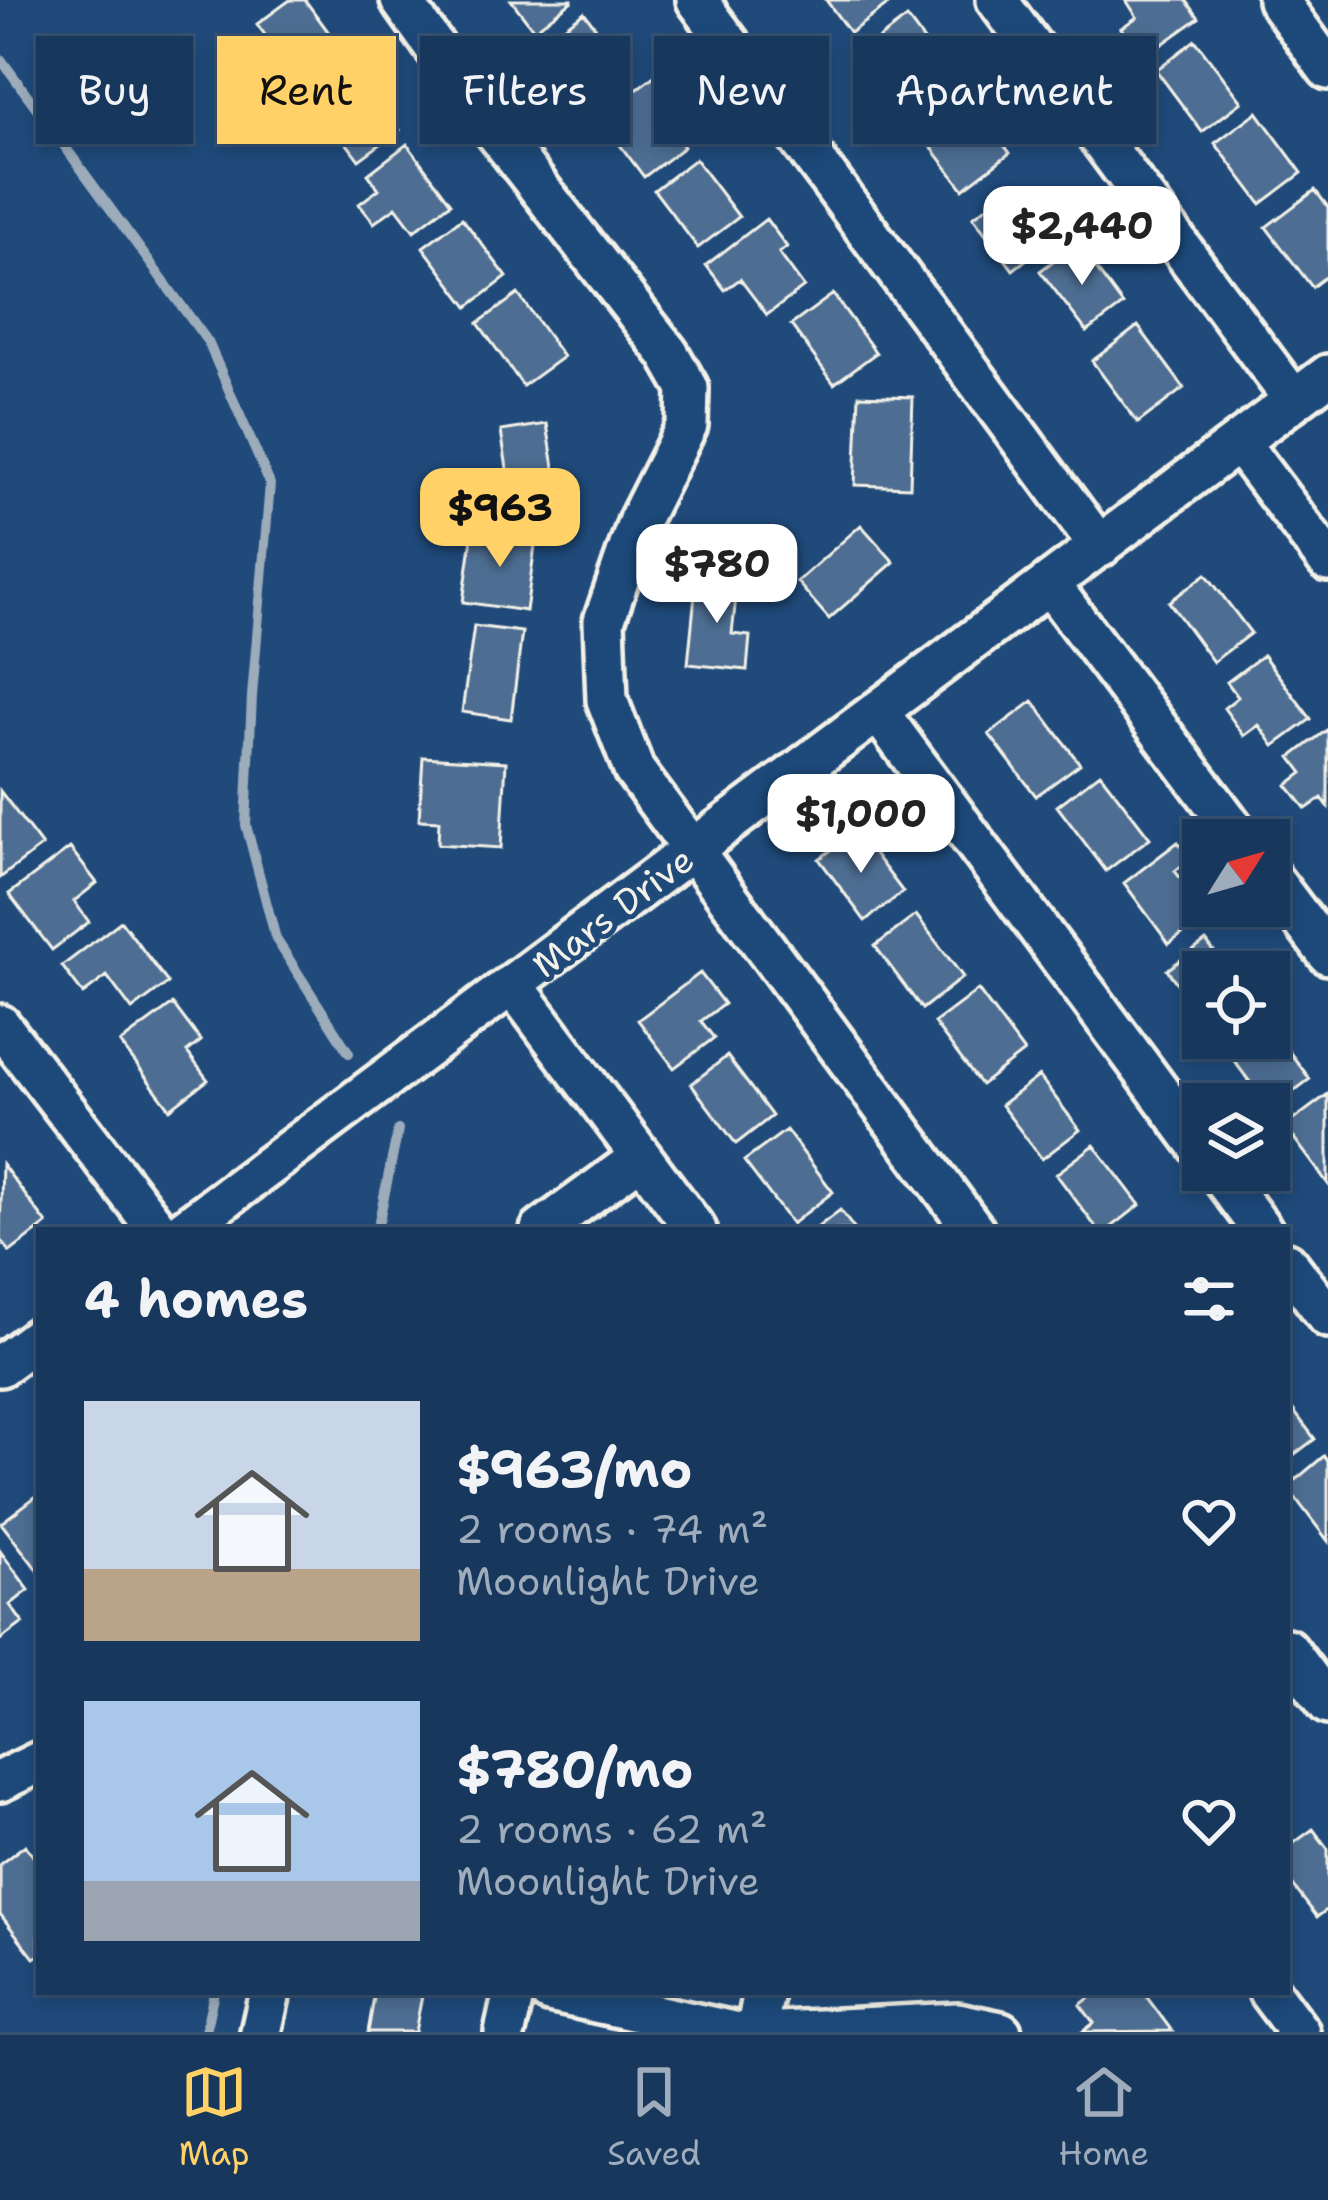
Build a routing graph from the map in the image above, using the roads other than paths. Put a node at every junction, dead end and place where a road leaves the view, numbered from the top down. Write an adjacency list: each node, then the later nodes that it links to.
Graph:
1 (401, 0): 14 (street)
2 (697, 0): 9 (street)
3 (997, 0): 7 (street)
4 (1278, 0): 5 (street)
5 (1328, 69)
6 (1328, 375): 7 (street, Mars Drive)
7 (1294, 400): 8 (street, Mars Drive)
8 (1239, 443): 9 (street, Mars Drive); 10 (street)
9 (1100, 547): 11 (street, Mars Drive)
10 (1328, 561)
11 (1050, 585): 12 (street, Mars Drive); 13 (street)
12 (879, 713): 14 (street, Mars Drive); 19 (street)
13 (1226, 819)
14 (695, 851): 17 (street, Mars Drive); 26 (street)
15 (1290, 904): 16 (street)
16 (1328, 954)
17 (513, 986): 20 (street); 23 (street, Mars Drive)
18 (0, 1025): 22 (street)
19 (1182, 1123)
20 (641, 1157): 24 (street); 25 (street)
21 (1233, 1191): 27 (street)
22 (156, 1227)
23 (187, 1227)
24 (545, 1227)
25 (694, 1227)
26 (972, 1227)
27 (1260, 1227)
28 (1290, 1267): 29 (street)
29 (1328, 1317)
30 (36, 1339): 31 (street)
31 (0, 1366)
32 (1290, 1653): 33 (street)
33 (1328, 1704)
34 (36, 1763): 35 (street)
35 (0, 1781)
36 (269, 1995): 41 (street)
37 (513, 1995): 42 (street)
38 (564, 1995): 43 (street)
39 (763, 1995): 44 (street)
40 (1271, 1995): 47 (street)
41 (261, 2032)
42 (505, 2032)
43 (734, 2032)
44 (756, 2032)
45 (780, 2032): 46 (street)
46 (1001, 2032)
47 (1299, 2032)

